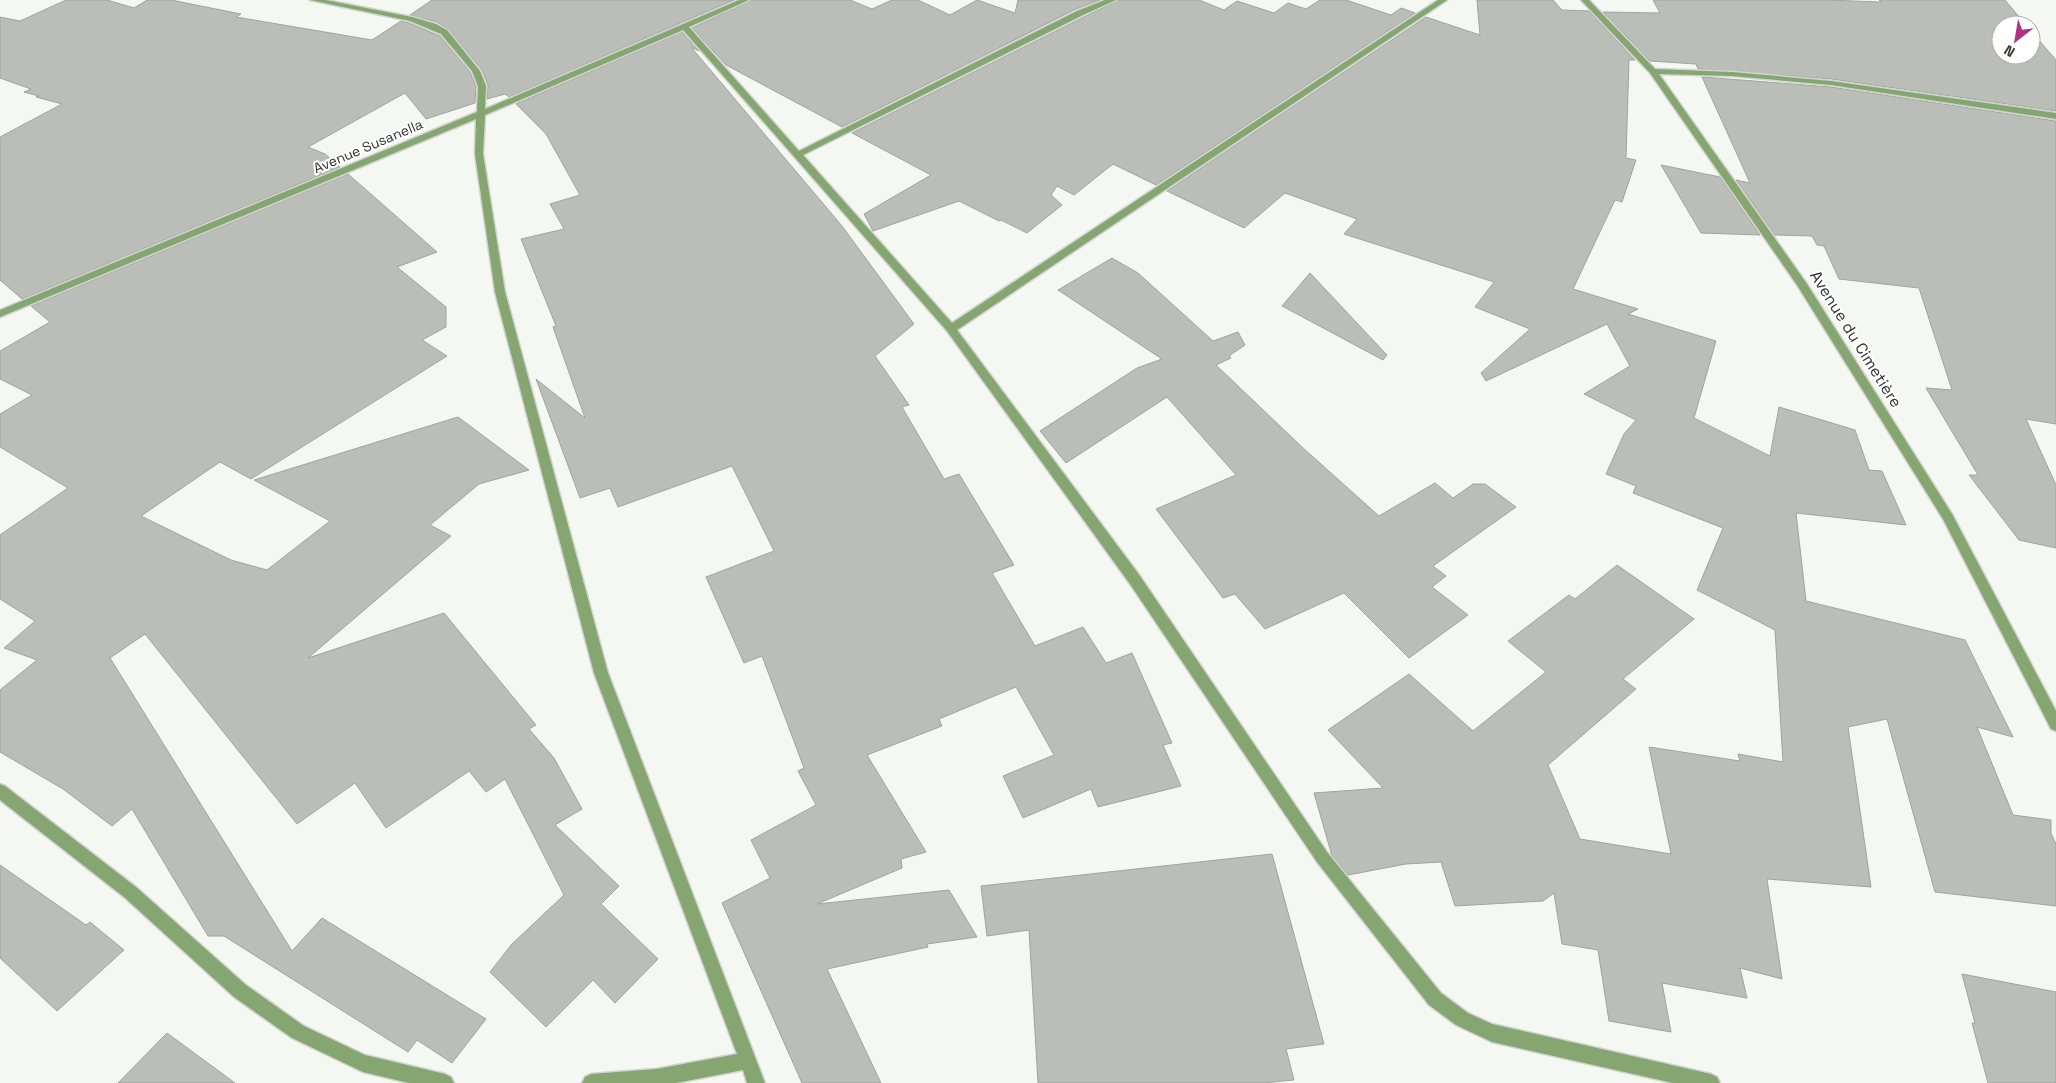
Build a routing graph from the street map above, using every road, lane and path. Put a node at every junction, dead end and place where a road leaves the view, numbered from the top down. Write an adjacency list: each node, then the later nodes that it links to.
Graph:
1 (314, 0): 8 (street)
2 (745, 0): 6 (street, Avenue Susanella)
3 (1112, 0): 10 (street)
4 (1443, 0): 12 (street)
5 (1585, 0): 7 (street, Avenue du Cimetière)
6 (684, 26): 8 (street, Avenue Susanella); 10 (street)
7 (1653, 71): 9 (street); 13 (street, Avenue du Cimetière)
8 (480, 114): 11 (street, Avenue Susanella); 15 (street)
9 (2056, 116)
10 (797, 155): 12 (street)
11 (0, 314)
12 (952, 329): 19 (street)
13 (2056, 725)
14 (0, 791): 16 (street)
15 (747, 1061): 17 (street); 18 (street)
16 (445, 1083)
17 (591, 1083)
18 (756, 1083)
19 (1711, 1083)

